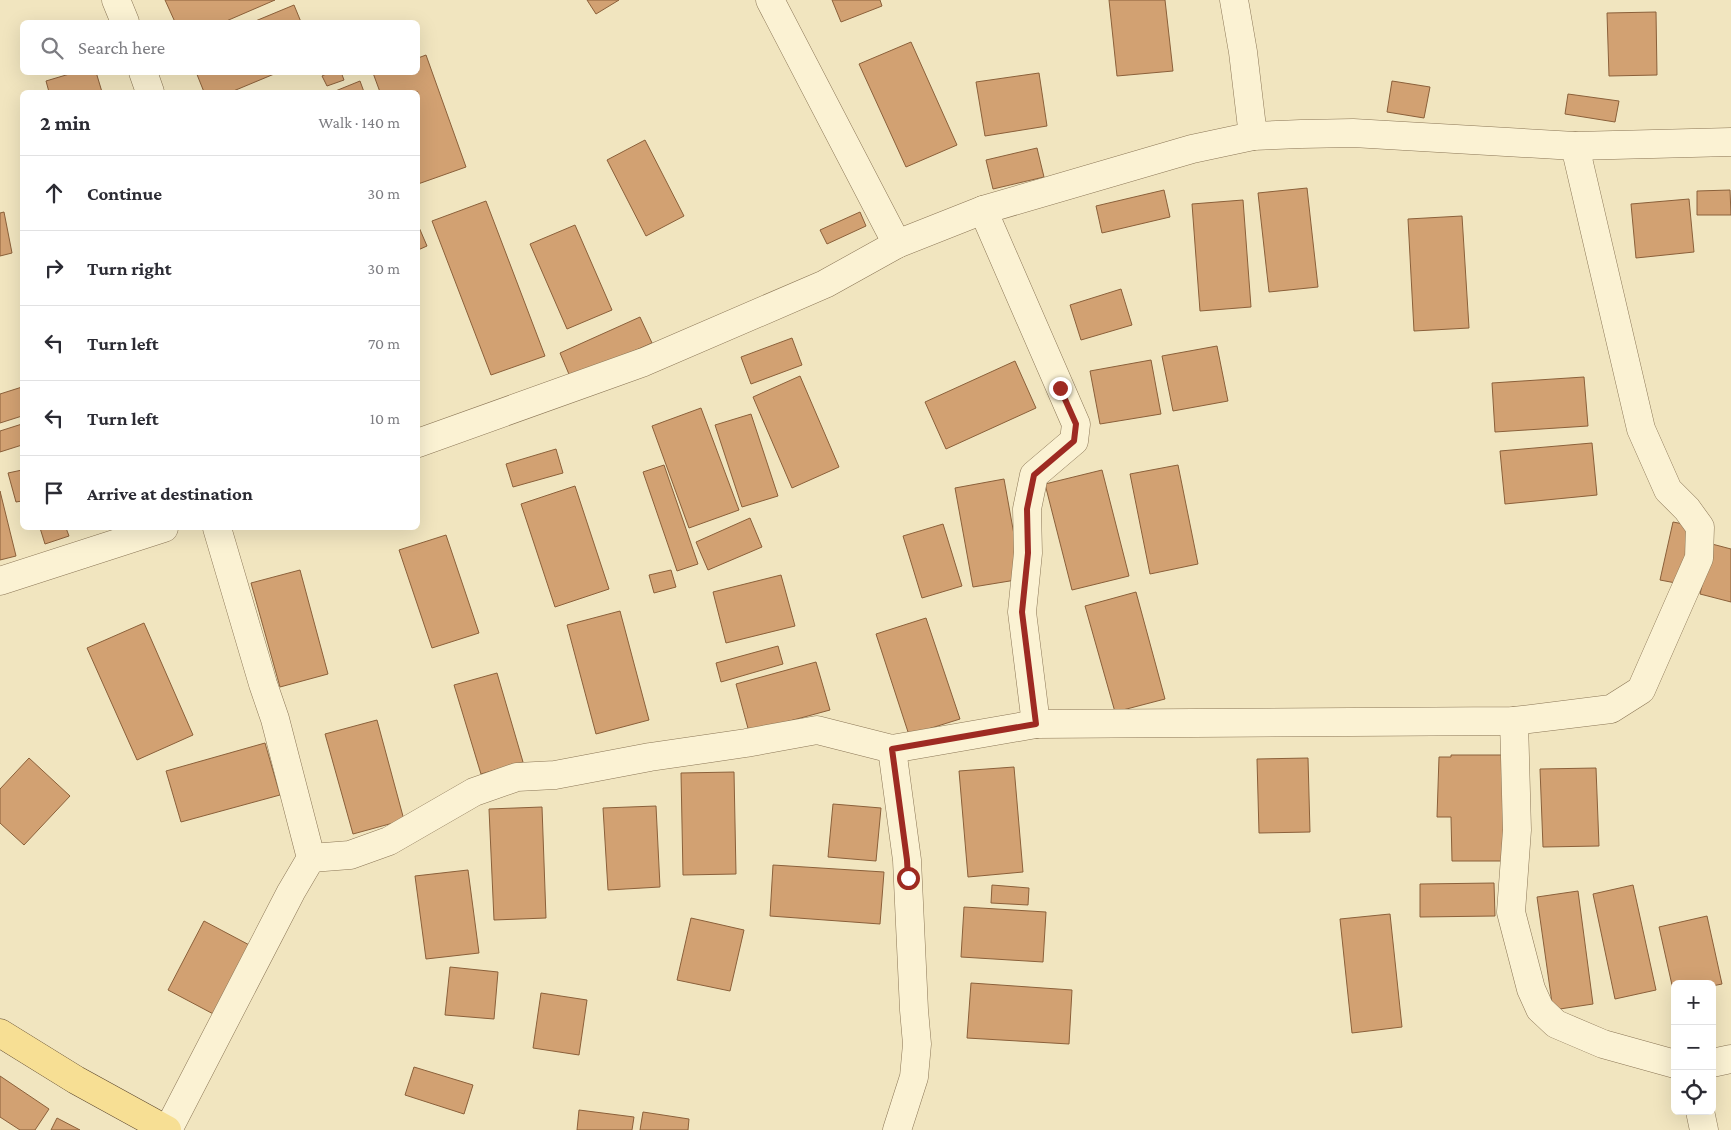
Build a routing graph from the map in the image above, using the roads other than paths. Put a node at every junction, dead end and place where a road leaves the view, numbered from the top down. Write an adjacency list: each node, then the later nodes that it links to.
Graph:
1 (116, 0): 4 (street)
2 (770, 0): 11 (street)
3 (1234, 0): 7 (street)
4 (124, 20)
5 (144, 75): 6 (street)
6 (149, 90)
7 (1253, 136): 9 (street); 10 (street)
8 (1731, 142): 9 (street)
9 (1575, 146): 16 (street)
10 (983, 210): 11 (street); 17 (street)
11 (897, 244): 12 (street)
12 (420, 442)
13 (158, 530): 15 (street)
14 (218, 530): 19 (street)
15 (0, 581)
16 (1514, 721): 17 (street); 23 (street)
17 (1036, 724): 18 (street)
18 (892, 749): 19 (street); 26 (street)
19 (311, 858): 25 (street)
20 (0, 1033): 25 (main road)
21 (1731, 1059): 22 (street)
22 (1716, 1062)
23 (1671, 1063)
24 (1701, 1115): 27 (street)
25 (167, 1130)
26 (897, 1130)
27 (1704, 1130)

